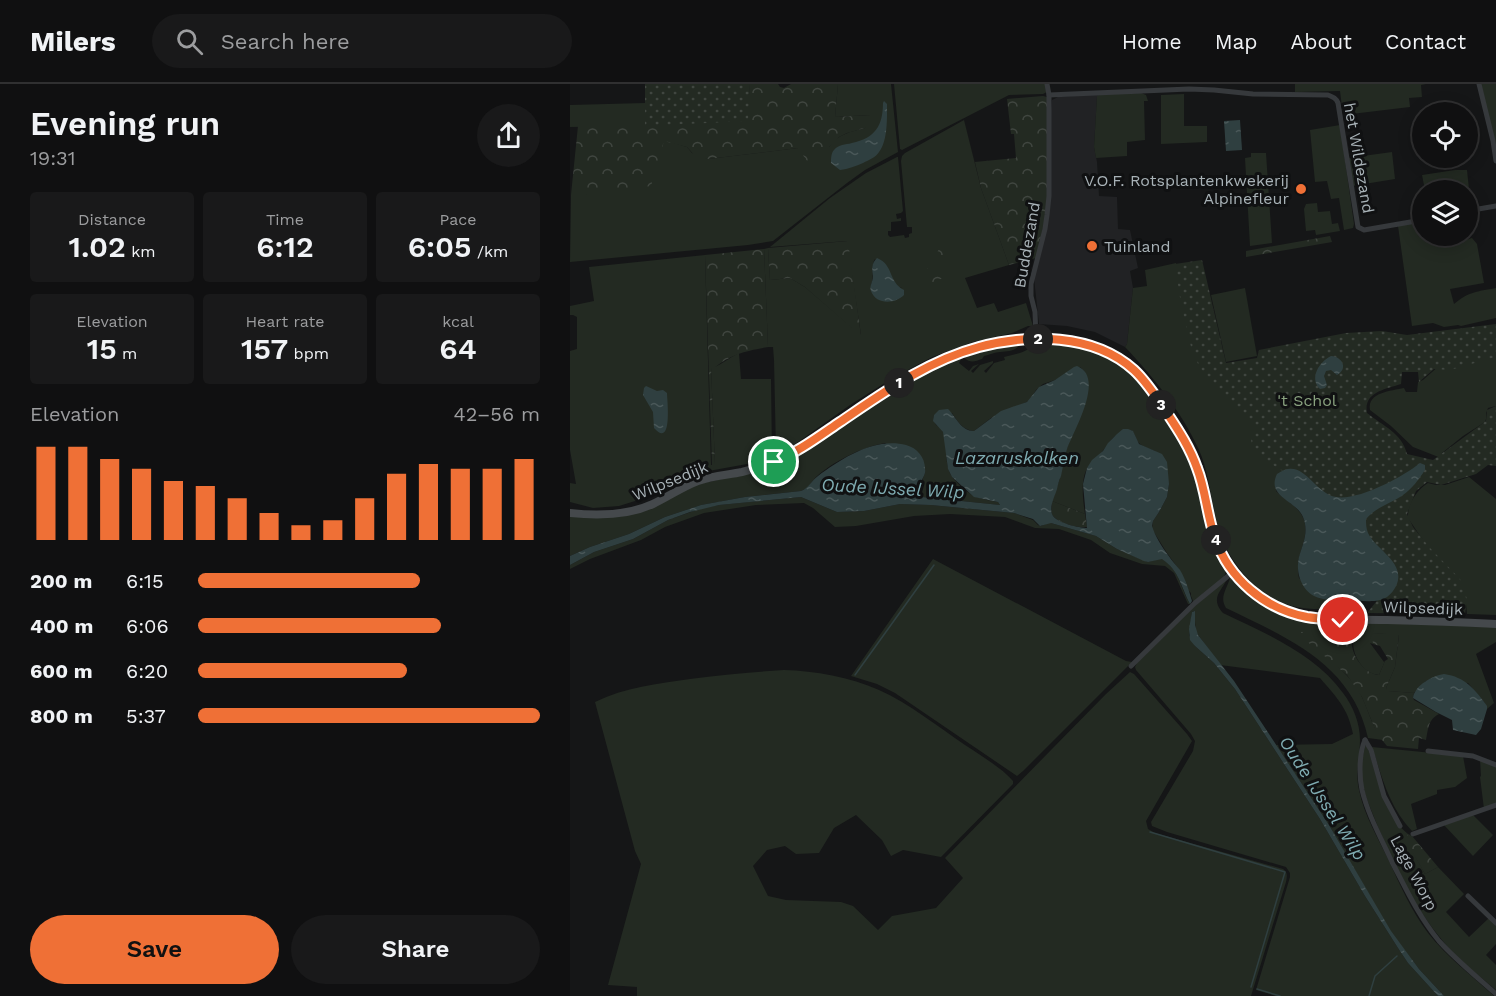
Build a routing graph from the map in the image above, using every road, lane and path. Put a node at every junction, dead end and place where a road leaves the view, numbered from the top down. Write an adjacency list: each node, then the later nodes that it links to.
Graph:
1 (1047, 84): 3 (street, Buddezand)
2 (1479, 84): 4 (street)
3 (1049, 95): 7 (street, het Wildezand); 8 (street, Buddezand)
4 (1496, 161)
5 (1496, 206): 6 (street)
6 (1478, 209)
7 (1412, 222)
8 (1036, 339): 9 (main road, Wilpsedijk); 10 (main road, Wilpsedijk)
9 (570, 513)
10 (1233, 572): 11 (main road, Wilpsedijk); 12 (street)
11 (1496, 624)
12 (1131, 666)
13 (1428, 751): 14 (street)
14 (1496, 765)
15 (1496, 806): 17 (street)
16 (1400, 826): 20 (street, Lage Worp)
17 (1413, 834)
18 (1468, 896): 19 (street)
19 (1496, 924)
20 (1496, 994)

